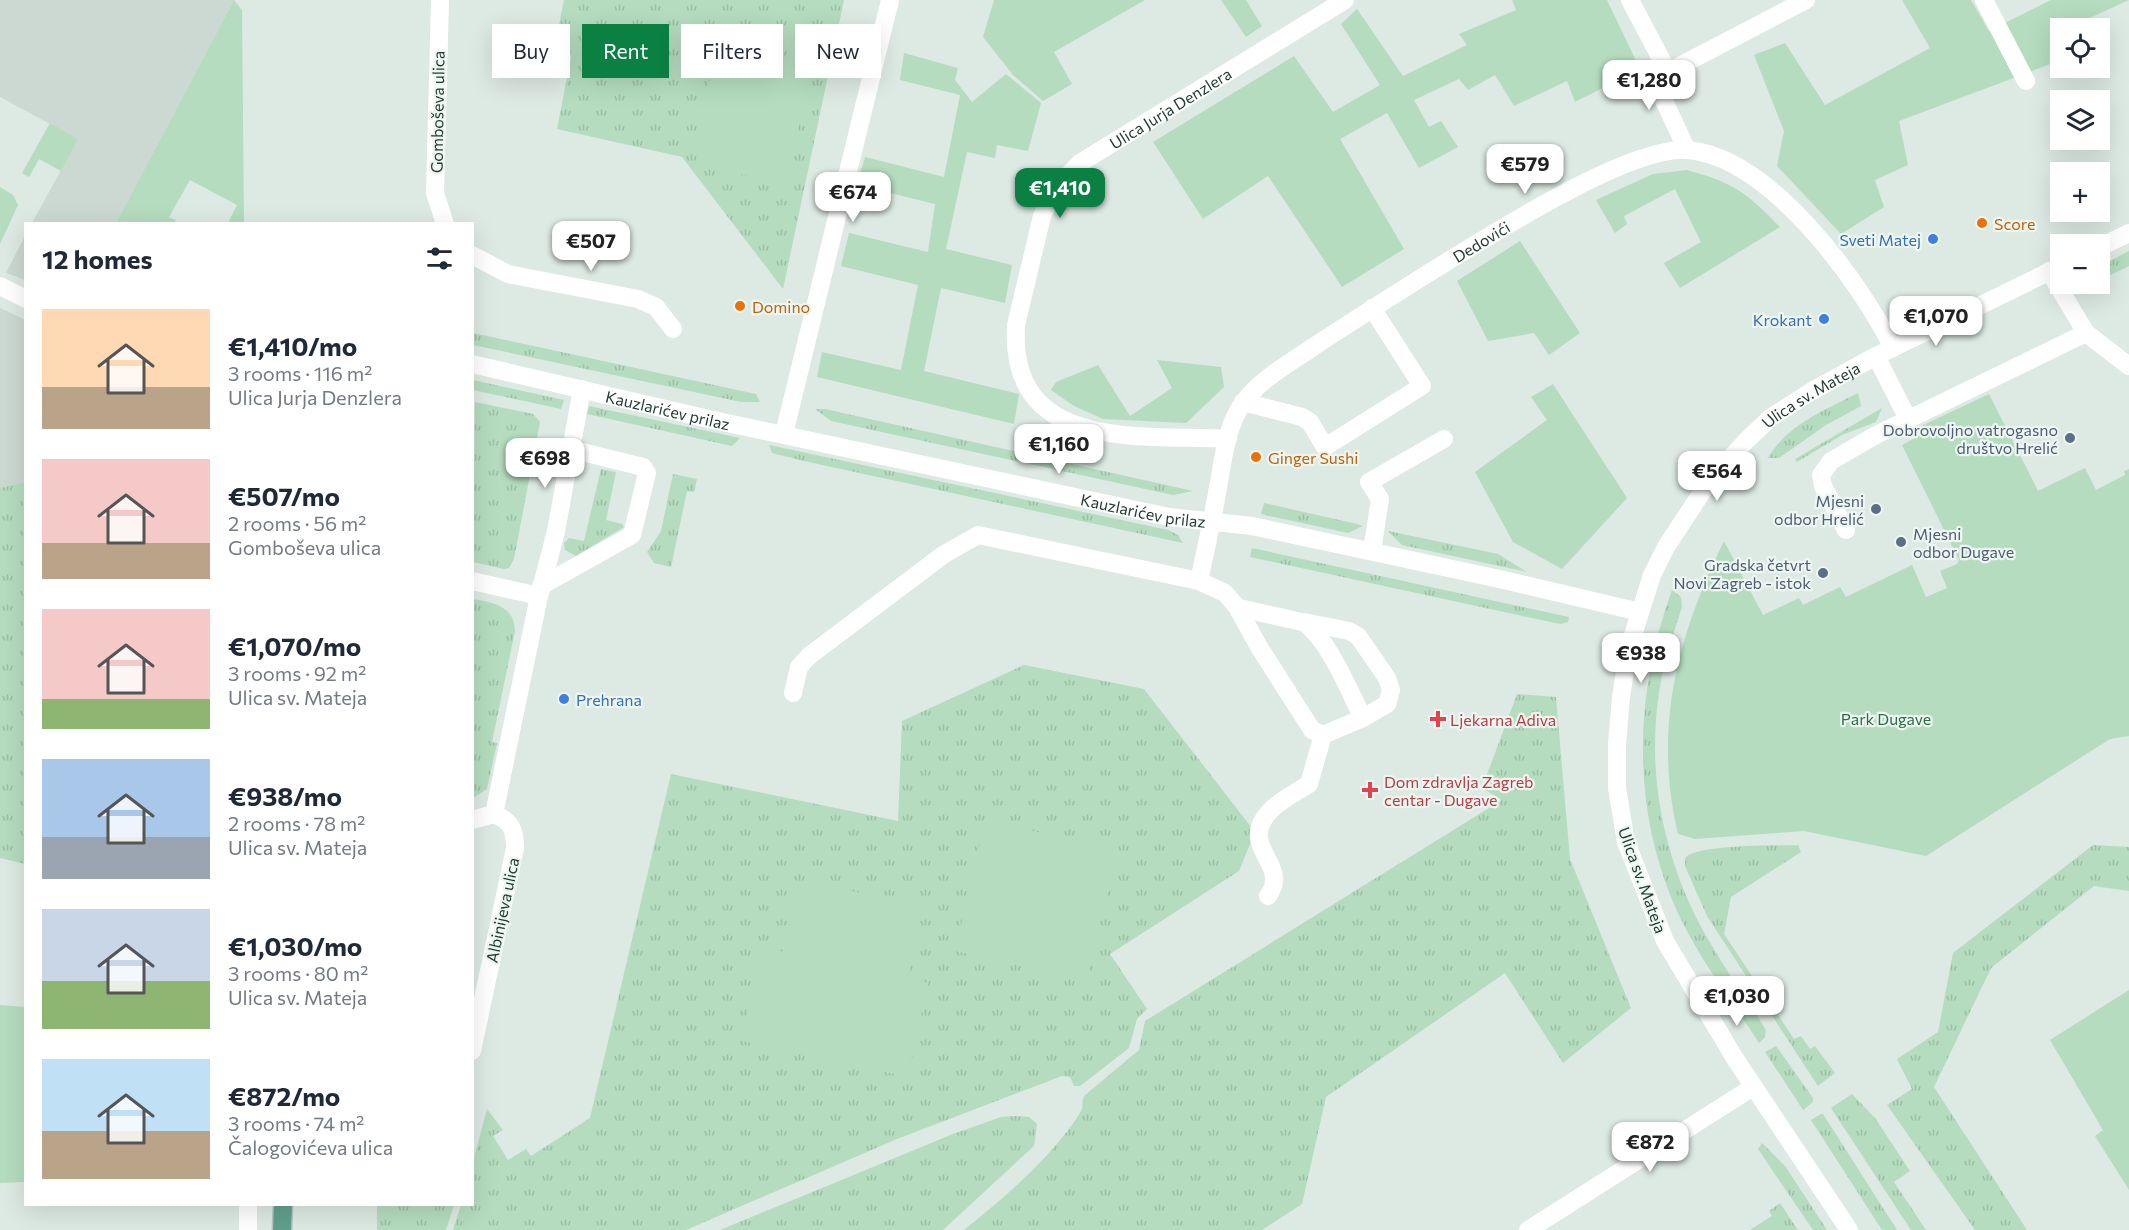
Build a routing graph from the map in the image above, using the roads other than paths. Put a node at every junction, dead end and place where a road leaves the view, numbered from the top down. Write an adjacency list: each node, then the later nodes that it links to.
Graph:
1 (440, 0): 10 (street, Gomboševa ulica)
2 (890, 0): 28 (street)
3 (1345, 0): 29 (street, Ulica Jurja Denzlera)
4 (1630, 0): 7 (street)
5 (1806, 0): 7 (street)
6 (1984, 0): 8 (street)
7 (1668, 72): 9 (street)
8 (2026, 81)
9 (1687, 150): 18 (street, Dedovići); 21 (street, Dedovići)
10 (444, 222)
11 (2129, 233): 12 (street)
12 (2110, 242)
13 (474, 256): 19 (street)
14 (2050, 271): 21 (street, Ulica sv. Mateja)
15 (0, 286): 17 (street)
16 (2067, 294): 20 (street)
17 (24, 298)
18 (1372, 308): 26 (street, Dedovići); 26 (street)
19 (673, 329)
20 (2086, 333): 24 (street); 27 (street)
21 (1893, 348): 22 (street, Ulica sv. Mateja)
22 (1876, 356): 27 (street); 39 (street, Ulica sv. Mateja)
23 (474, 364): 25 (street, Kauzlarićev prilaz)
24 (2129, 366)
25 (582, 389): 28 (street, Kauzlarićev prilaz); 31 (street)
26 (1244, 402): 29 (street, Dedovići)
27 (1908, 419): 33 (street)
28 (784, 434): 32 (street, Kauzlarićev prilaz)
29 (1228, 439): 32 (street, Dedovići)
30 (1443, 439): 34 (street)
31 (570, 449): 37 (street); 37 (street)
32 (1212, 522): 34 (street, Kauzlarićev prilaz); 36 (street, Dedovići)
33 (1846, 530)
34 (1372, 551): 39 (street, Kauzlarićev prilaz)
35 (474, 581): 37 (street)
36 (1199, 581): 38 (street); 41 (street)
37 (540, 591): 44 (street)
38 (1237, 607): 40 (street); 43 (street)
39 (1640, 612): 48 (street, Ulica sv. Mateja)
40 (1304, 622): 42 (street); 42 (street)
41 (793, 693)
42 (1364, 718): 43 (street)
43 (1323, 735): 46 (street)
44 (494, 814): 45 (street); 47 (street, Albinijeva ulica)
45 (474, 819)
46 (1268, 896)
47 (474, 1043)
48 (1753, 1087): 53 (street); 54 (street, Ulica sv. Mateja)
49 (248, 1206): 51 (street)
50 (283, 1206): 52 (main road)
51 (248, 1230)
52 (282, 1230)
53 (1528, 1230)
54 (1849, 1230)

